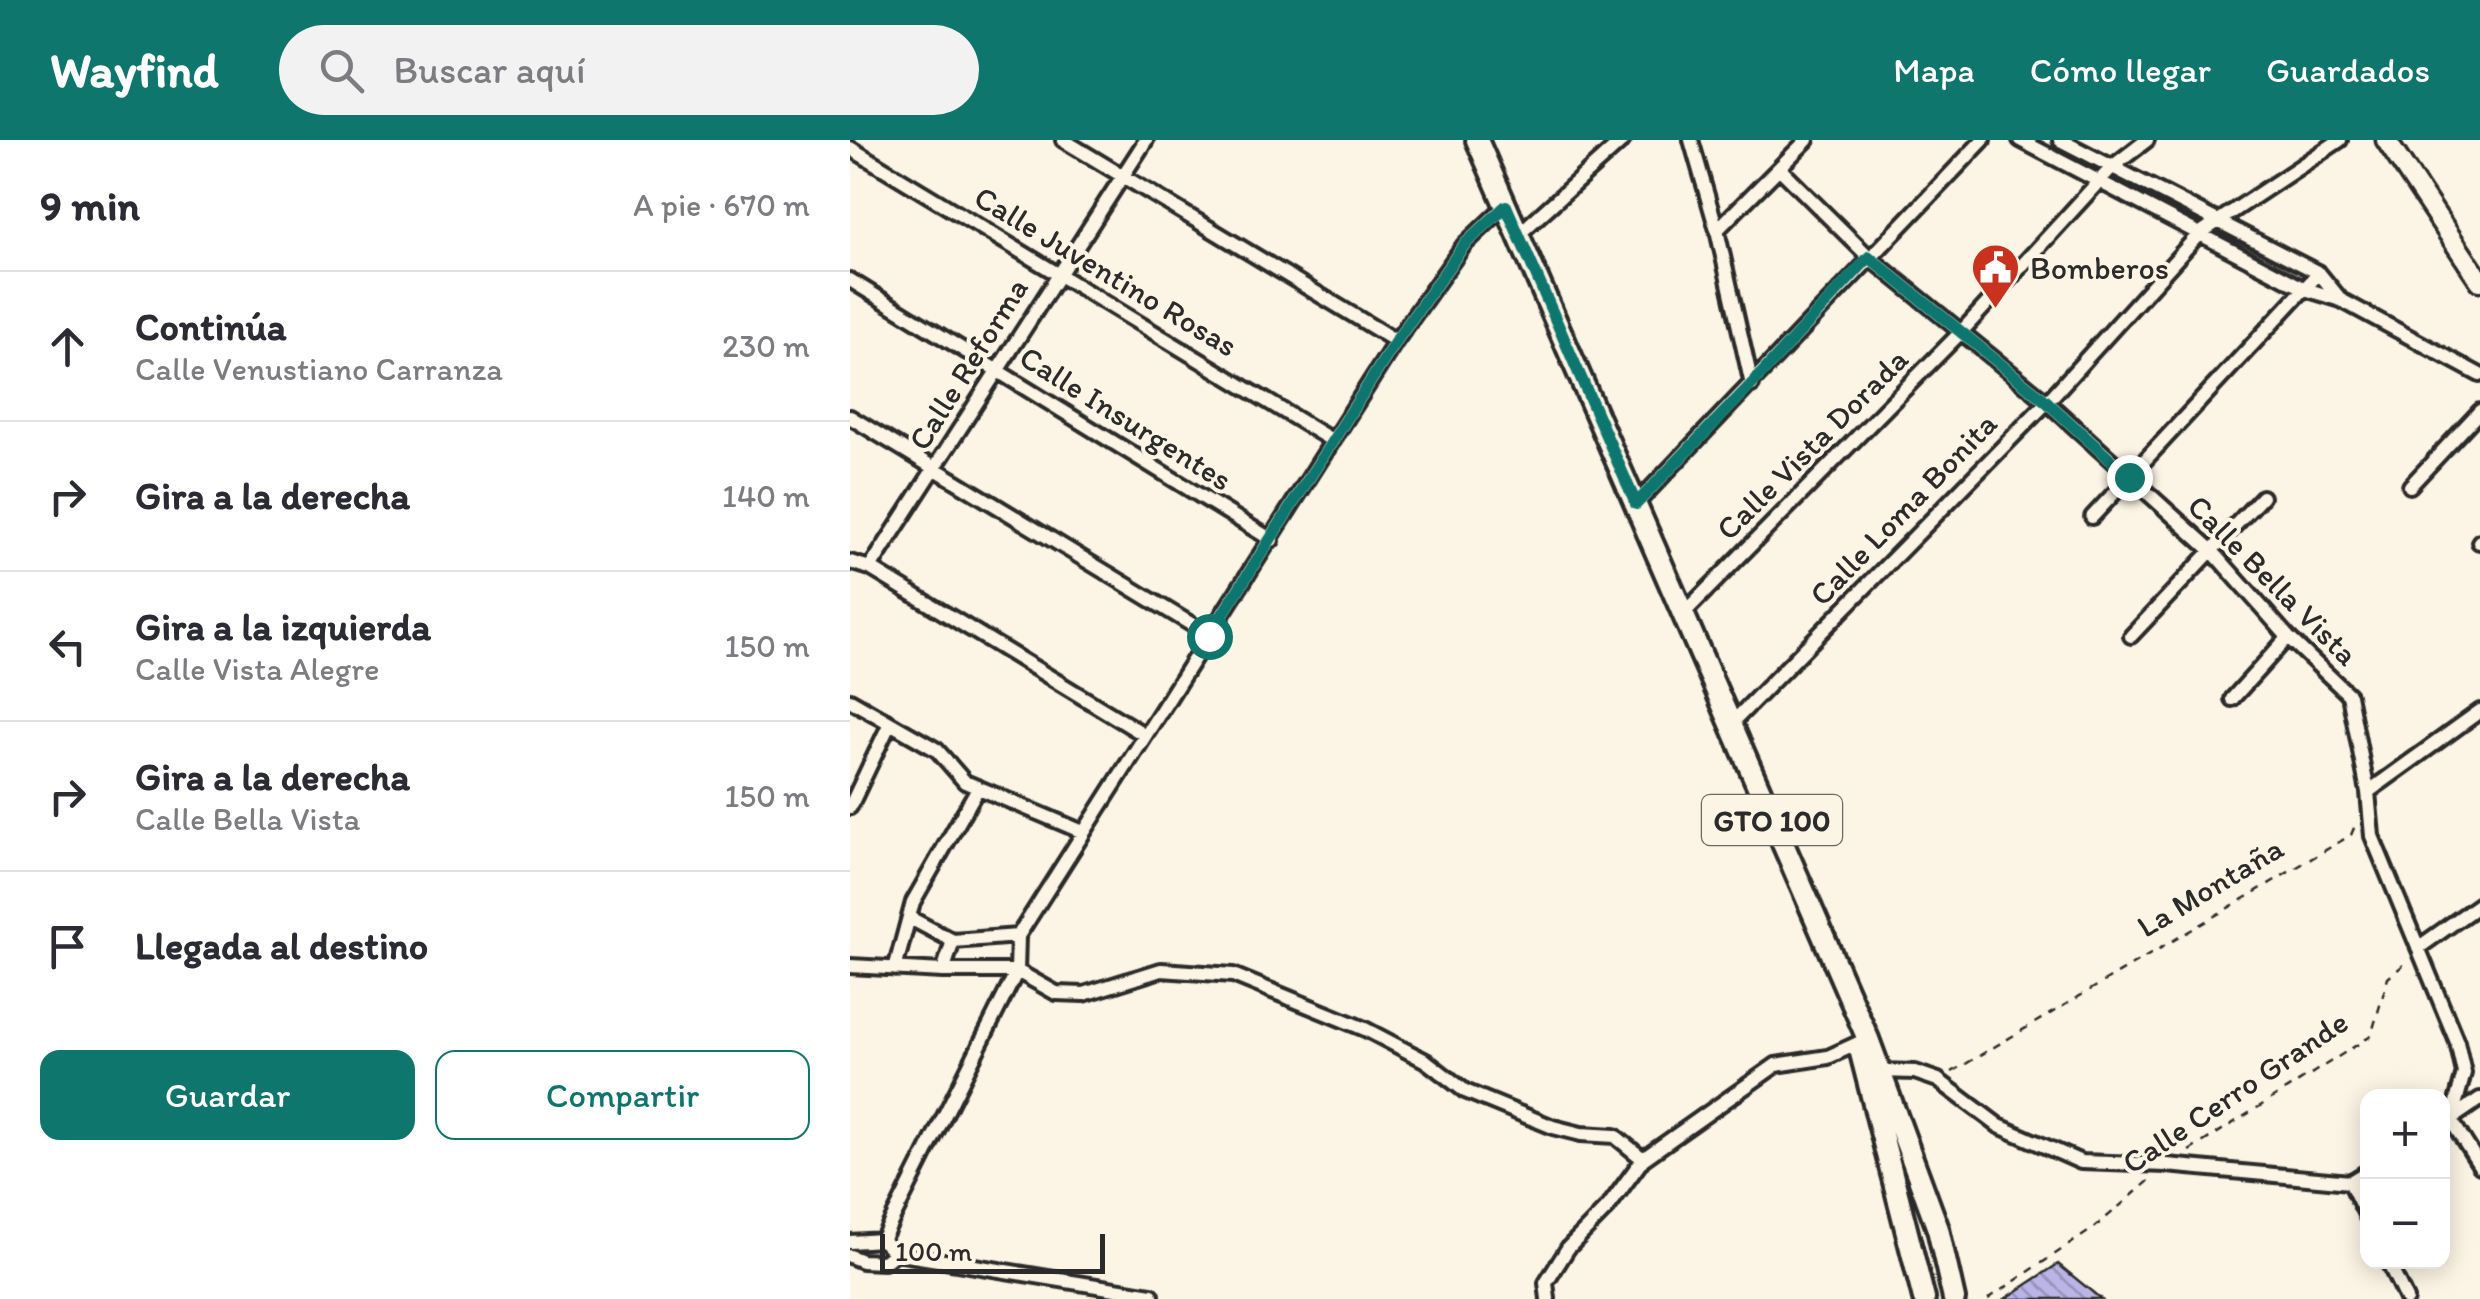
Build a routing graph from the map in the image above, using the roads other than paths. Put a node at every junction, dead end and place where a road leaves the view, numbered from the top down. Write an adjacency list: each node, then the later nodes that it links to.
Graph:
1 (1063, 140): 16 (street)
2 (1146, 140): 16 (street, Calle Reforma)
3 (1477, 140): 18 (main road, GTO 100)
4 (1624, 140): 21 (street)
5 (1691, 140): 20 (street)
6 (1807, 140): 15 (street)
7 (1984, 140): 23 (street)
8 (2020, 140): 17 (street)
9 (2060, 140): 14 (street)
10 (2147, 140): 14 (street, Calle Vista Dorada)
11 (2340, 140): 19 (street, Calle Loma Bonita)
12 (2386, 140): 27 (street)
13 (850, 148): 24 (street, Calle Juventino Rosas)
14 (2112, 167): 17 (street, Calle Vista Dorada); 19 (street)
15 (1779, 168): 20 (street); 23 (street, Calle Bella Vista)
16 (1124, 176): 24 (street, Calle Reforma); 31 (street)
17 (2099, 182): 22 (street); 30 (street, Calle Vista Dorada)
18 (1506, 206): 21 (main road, GTO 100); 31 (street)
19 (2214, 220): 22 (street, Calle Loma Bonita); 25 (street)
20 (1717, 230): 34 (street)
21 (1519, 234): 43 (main road, GTO 100)
22 (2198, 234): 28 (street); 35 (street, Calle Loma Bonita)
23 (1869, 257): 30 (street, Calle Bella Vista); 34 (street)
24 (1058, 273): 32 (street, Calle Reforma); 38 (street, Calle Juventino Rosas)
25 (2320, 273): 28 (street); 29 (street)
26 (850, 280): 32 (street, Calle Insurgentes)
27 (2480, 281)
28 (2305, 288): 29 (street); 40 (street)
29 (2342, 300): 33 (street)
30 (1962, 331): 35 (street, Calle Bella Vista); 49 (street, Calle Vista Dorada)
31 (1396, 341): 38 (street)
32 (997, 370): 39 (street, Calle Reforma); 45 (street, Calle Insurgentes)
33 (2480, 374)
34 (1752, 384): 43 (street)
35 (2047, 402): 40 (street, Calle Bella Vista); 57 (street, Calle Loma Bonita)
36 (2480, 411): 41 (street)
37 (850, 418): 39 (street)
38 (1333, 441): 45 (street)
39 (935, 468): 48 (street, Calle Reforma); 50 (street)
40 (2129, 477): 44 (street); 46 (street, Calle Bella Vista)
41 (2410, 486)
42 (2262, 496): 46 (street)
43 (1636, 504): 49 (main road, GTO 100)
44 (2092, 517)
45 (1272, 540): 50 (street)
46 (2213, 552): 51 (street); 52 (street, Calle Bella Vista)
47 (850, 562): 48 (street)
48 (870, 568): 58 (street)
49 (1684, 614): 57 (main road, GTO 100)
50 (1209, 636): 58 (street)
51 (2131, 636)
52 (2288, 636): 53 (street); 60 (street, Calle Bella Vista)
53 (2232, 699)
54 (850, 700): 56 (street)
55 (2480, 711): 60 (street)
56 (890, 723): 59 (street); 61 (street)
57 (1732, 723): 72 (main road, GTO 100)
58 (1144, 735): 62 (street)
59 (978, 788): 62 (street); 64 (street)
60 (2368, 792): 67 (street, Calle Bella Vista)
61 (850, 807)
62 (1083, 832): 65 (street)
63 (2480, 904): 67 (street)
64 (910, 918): 66 (street); 69 (street)
65 (1018, 936): 66 (street); 70 (street)
66 (953, 941): 71 (street)
67 (2418, 948): 75 (street, Calle Bella Vista)
68 (850, 966): 69 (street)
69 (895, 969): 71 (street)
70 (1016, 971): 71 (street); 78 (street); 83 (street)
71 (942, 972)
72 (1862, 1036): 73 (main road, GTO 100); 78 (street); 90 (main road, GTO 100)
73 (1880, 1071): 81 (street); 91 (main road, GTO 100)
74 (2480, 1099): 76 (street)
75 (2450, 1112)
76 (2450, 1120)
77 (2450, 1128): 79 (street)
78 (1643, 1159): 89 (street)
79 (2480, 1166)
80 (2360, 1176): 81 (street)
81 (2350, 1182): 82 (street)
82 (2360, 1203)
83 (882, 1240): 84 (street); 85 (street)
84 (850, 1242)
85 (895, 1253): 86 (street); 88 (street)
86 (850, 1256)
87 (2391, 1269): 92 (street)
88 (1152, 1296)
89 (1548, 1299)
90 (1924, 1299)
91 (1954, 1299)
92 (2406, 1299)

